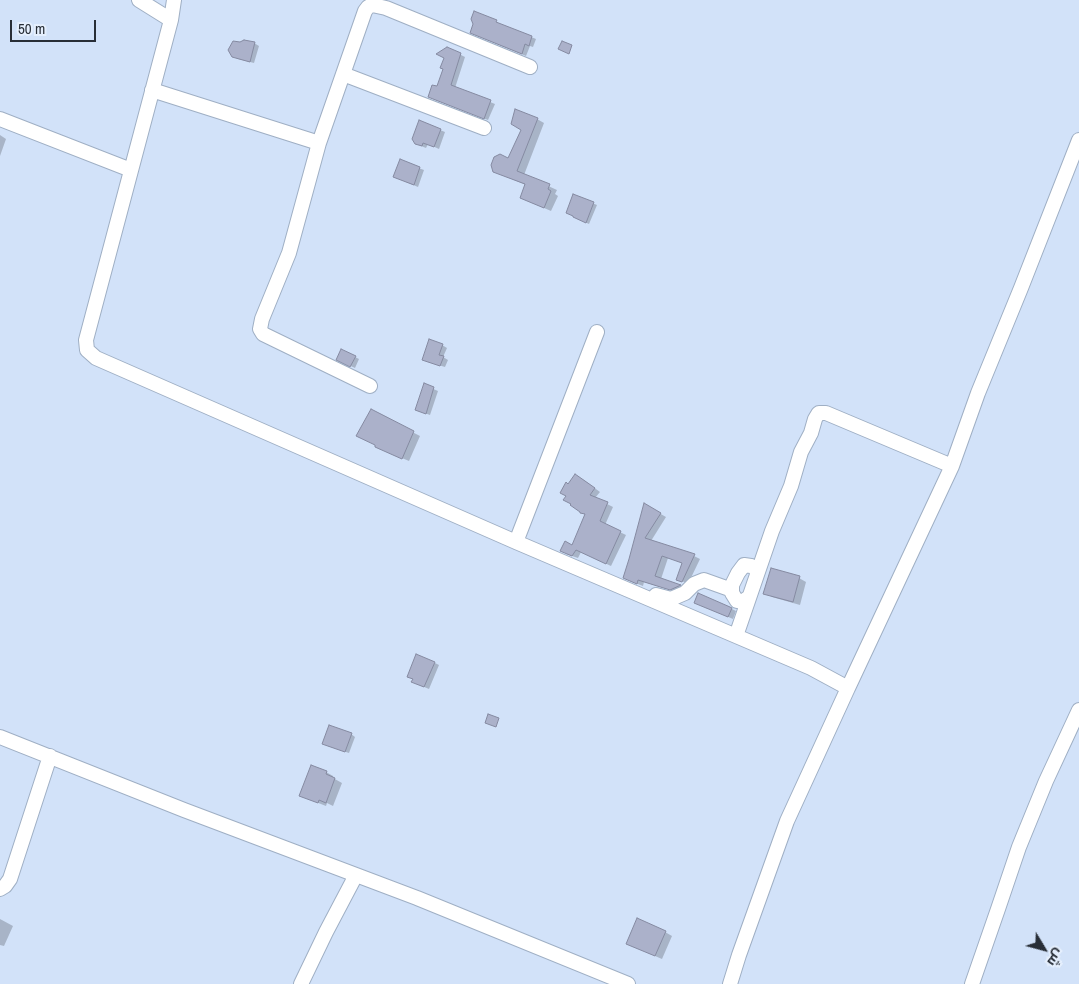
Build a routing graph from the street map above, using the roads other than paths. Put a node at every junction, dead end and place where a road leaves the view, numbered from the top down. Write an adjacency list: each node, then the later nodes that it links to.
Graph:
1 (139, 0): 3 (street)
2 (174, 0): 3 (street)
3 (170, 20): 6 (street)
4 (530, 67): 5 (street)
5 (343, 74): 8 (street); 10 (street)
6 (152, 90): 10 (street); 11 (street)
7 (0, 119): 11 (street)
8 (484, 128)
9 (1079, 140): 14 (street)
10 (319, 143): 13 (street)
11 (131, 170): 15 (street)
12 (597, 332): 15 (street)
13 (370, 386)
14 (952, 466): 16 (street); 21 (street)
15 (516, 542): 18 (street)
16 (758, 570): 17 (street); 19 (street)
17 (732, 590): 18 (street); 19 (street)
18 (641, 595): 20 (street)
19 (749, 597): 20 (street)
20 (736, 636): 21 (street)
21 (848, 688): 29 (street)
22 (1079, 710): 30 (street)
23 (0, 736): 24 (street)
24 (50, 756): 25 (street); 26 (street)
25 (356, 875): 27 (street); 28 (street)
26 (0, 889)
27 (301, 984)
28 (628, 984)
29 (730, 984)
30 (972, 984)

